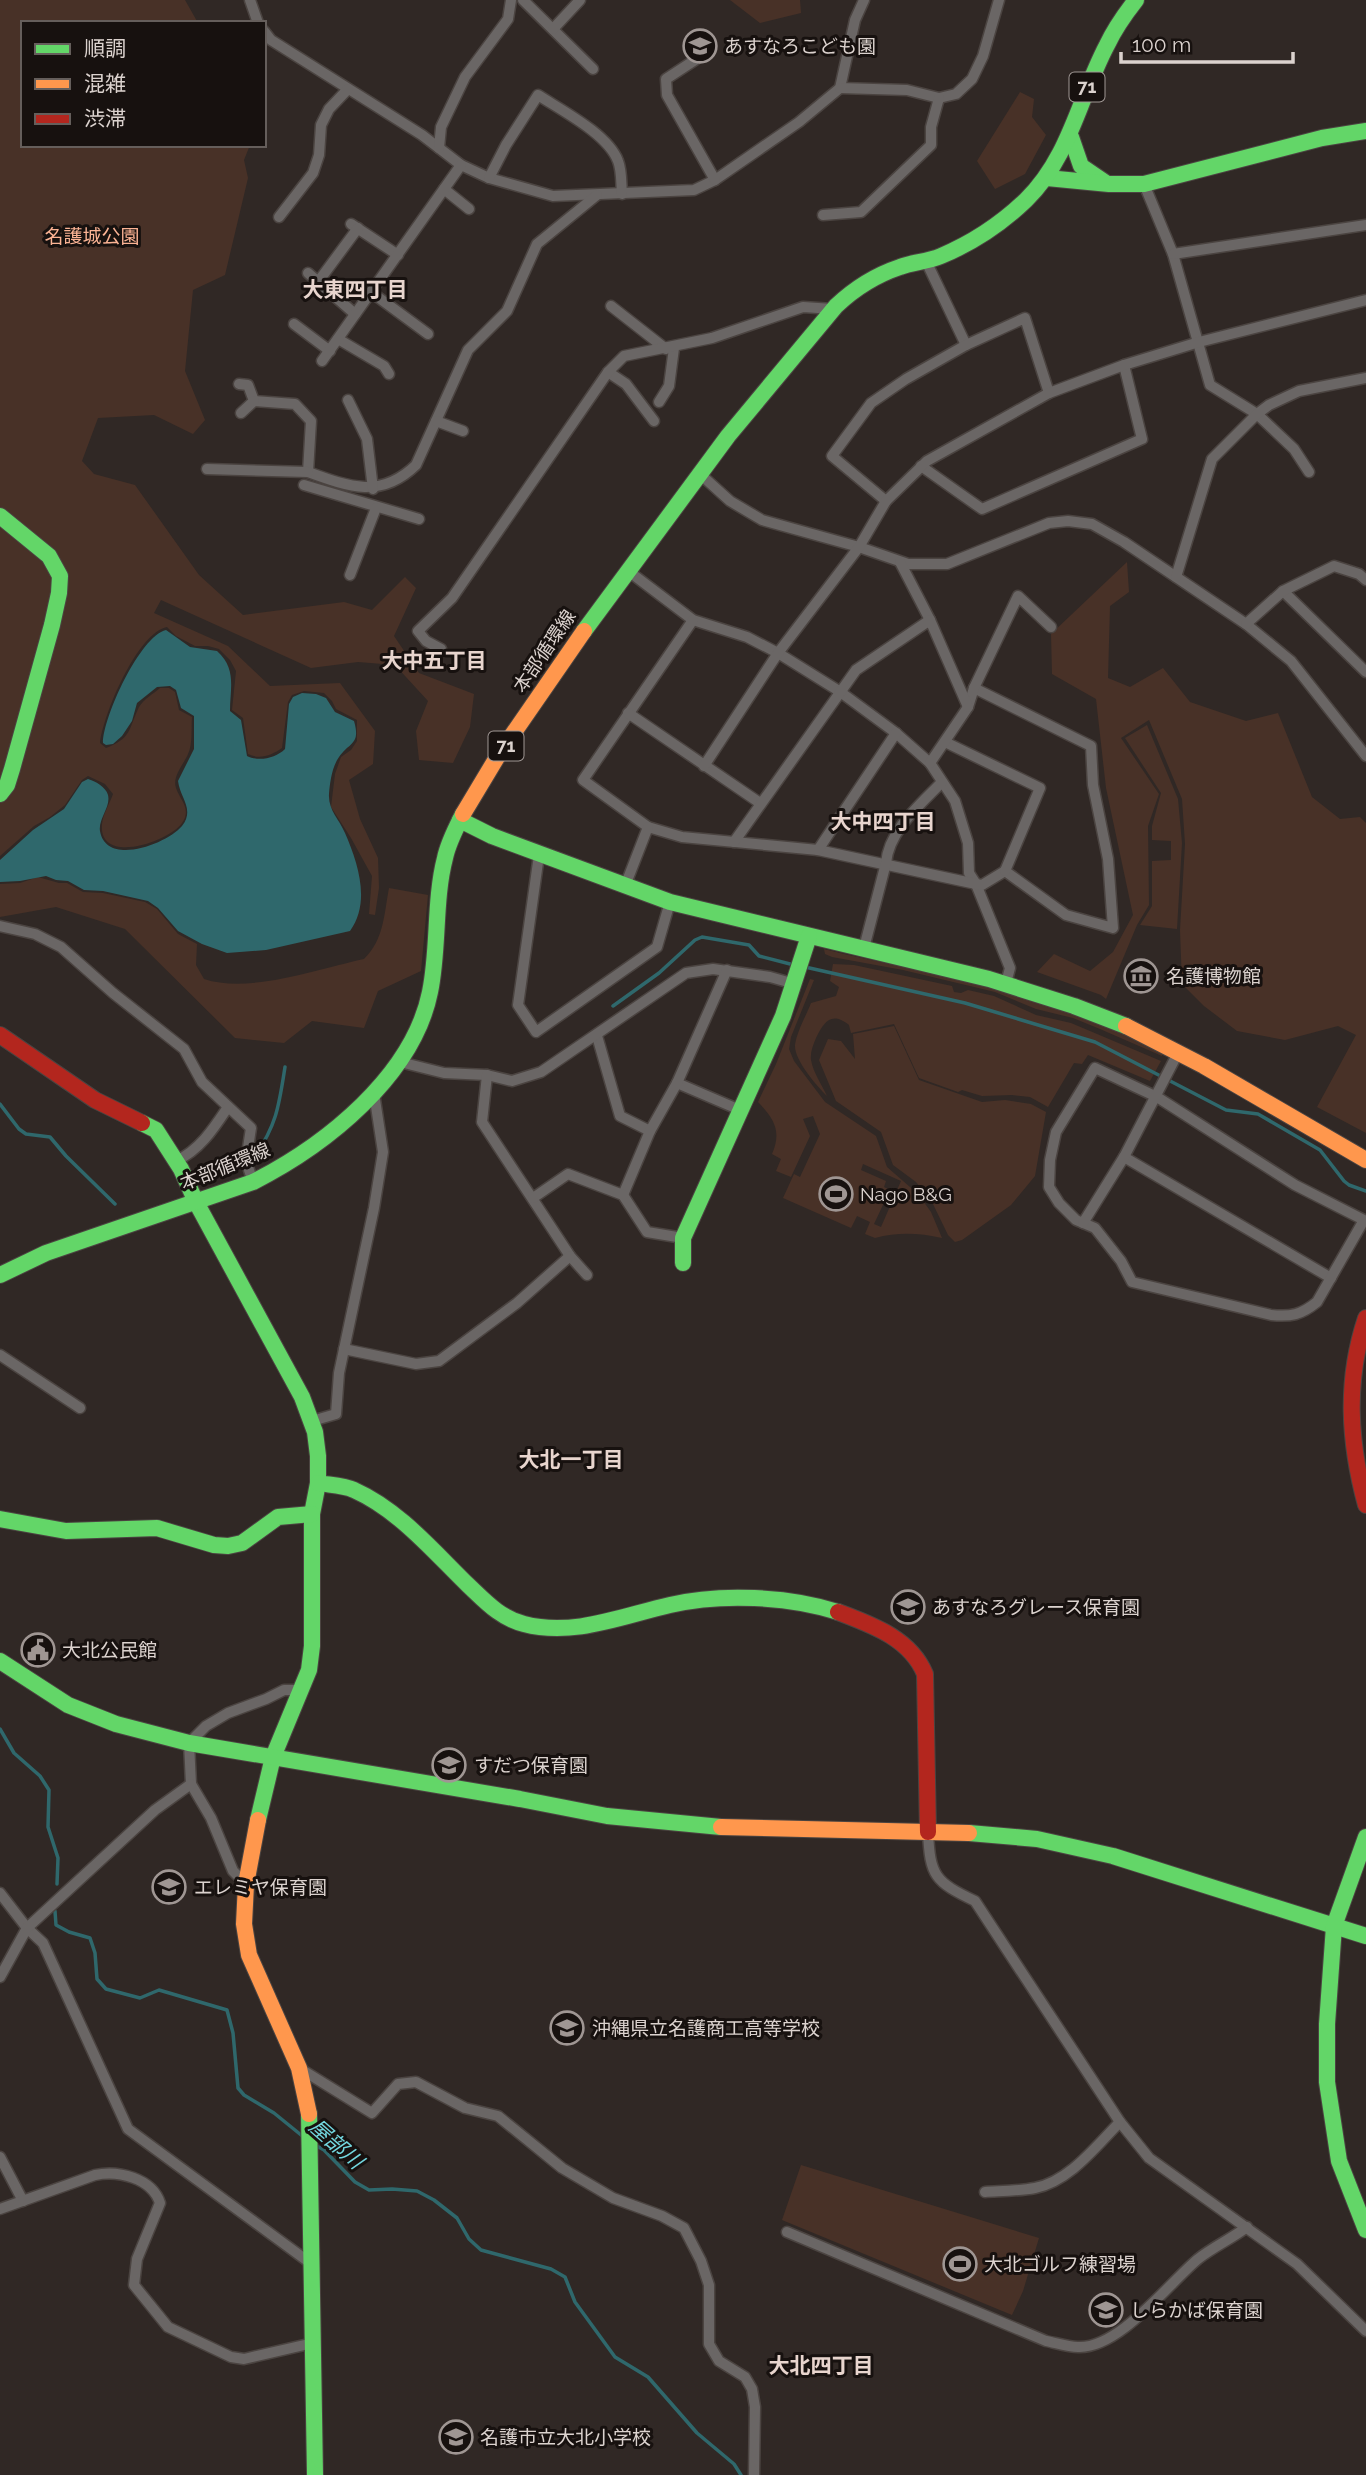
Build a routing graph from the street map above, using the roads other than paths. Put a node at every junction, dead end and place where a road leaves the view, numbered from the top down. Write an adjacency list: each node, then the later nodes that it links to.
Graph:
1 (250, 0): 8 (street)
2 (511, 0): 18 (street)
3 (523, 0): 9 (street)
4 (580, 0): 9 (street)
5 (864, 0): 13 (street)
6 (999, 0): 15 (street)
7 (1136, 0): 17 (street, 本部循環線 / 71)
8 (257, 21)
9 (553, 29): 12 (street)
10 (266, 34): 14 (street)
11 (695, 60): 22 (street)
12 (593, 69)
13 (840, 88): 15 (street); 22 (street)
14 (348, 89): 18 (street); 30 (street)
15 (939, 98): 29 (street)
16 (1366, 131): 24 (street)
17 (1071, 137): 21 (street, 本部循環線 / 71); 23 (street)
18 (439, 148): 19 (street)
19 (461, 165): 20 (street); 25 (street)
20 (489, 177): 26 (street); 27 (street)
21 (1047, 178): 23 (street); 34 (street, 本部循環線 / 71)
22 (715, 180): 26 (street)
23 (1109, 184): 24 (street)
24 (1144, 184): 32 (street)
25 (444, 189): 28 (street); 33 (street)
26 (622, 194): 27 (street)
27 (597, 195): 61 (street)
28 (469, 209)
29 (823, 215)
30 (279, 217)
31 (1366, 225): 32 (street)
32 (1173, 254): 45 (street)
33 (398, 255): 36 (street); 37 (street)
34 (926, 261): 40 (street, 本部循環線 / 71); 46 (street)
35 (308, 273): 36 (street)
36 (318, 282): 41 (street)
37 (371, 292): 41 (street); 43 (street)
38 (1366, 299): 45 (street)
39 (611, 306): 47 (street)
40 (833, 309): 47 (street); 68 (street, 本部循環線 / 71)
41 (355, 314): 44 (street)
42 (294, 324): 48 (street)
43 (428, 334)
44 (338, 339): 48 (street); 52 (street)
45 (1199, 342): 50 (street); 60 (street)
46 (966, 345): 55 (street); 73 (street)
47 (670, 348): 51 (street); 58 (street)
48 (330, 351): 49 (street)
49 (322, 361)
50 (1124, 365): 55 (street); 64 (street)
51 (608, 372): 62 (street); 88 (street)
52 (389, 374)
53 (1366, 378): 60 (street)
54 (239, 384): 57 (street)
55 (1049, 393): 64 (street)
56 (348, 400): 71 (street)
57 (254, 401): 59 (street); 66 (street)
58 (659, 402)
59 (241, 413)
60 (1257, 414): 67 (street); 81 (street)
61 (436, 421): 63 (street); 71 (street)
62 (654, 421)
63 (463, 431)
64 (921, 466): 73 (street)
65 (207, 469): 66 (street)
66 (308, 472): 69 (street)
67 (1309, 472)
68 (699, 473): 77 (street); 79 (street, 本部循環線 / 71)
69 (345, 484): 71 (street); 72 (street)
70 (304, 485): 72 (street)
71 (373, 488)
72 (339, 501): 74 (street)
73 (886, 501): 77 (street)
74 (376, 508): 76 (street); 80 (street)
75 (0, 516): 101 (street)
76 (419, 519)
77 (859, 547): 78 (street); 89 (street)
78 (900, 562): 81 (street); 85 (street)
79 (627, 570): 84 (street); 103 (street, 本部循環線 / 71)
80 (350, 575)
81 (1176, 577): 86 (street)
82 (1366, 580): 83 (street)
83 (1283, 591): 86 (street); 90 (street)
84 (693, 620): 89 (street); 94 (street)
85 (930, 620): 92 (street); 93 (street)
86 (1246, 624): 97 (street)
87 (1051, 627): 91 (street)
88 (441, 649)
89 (778, 653): 92 (street); 99 (street)
90 (1366, 672)
91 (974, 688): 93 (street); 109 (street)
92 (839, 691): 95 (street); 102 (street)
93 (968, 707): 96 (street)
94 (628, 713): 99 (street); 104 (street)
95 (896, 733): 98 (street); 106 (street)
96 (945, 742): 98 (street); 109 (street)
97 (1366, 756)
98 (930, 763): 100 (street)
99 (704, 766): 102 (street)
100 (942, 782): 108 (street); 110 (street)
101 (0, 794)
102 (760, 803): 105 (street)
103 (460, 820): 107 (street); 122 (street, 本部循環線 / 71)
104 (648, 827): 105 (street); 111 (street)
105 (734, 842): 106 (street)
106 (818, 850): 108 (street)
107 (539, 855): 111 (street); 112 (street)
108 (886, 863): 110 (street); 115 (street)
109 (1005, 872): 110 (street)
110 (976, 884): 118 (street)
111 (625, 886): 112 (street)
112 (670, 902): 114 (street)
113 (0, 926): 127 (street)
114 (807, 943): 115 (street); 117 (street)
115 (864, 948): 118 (street)
116 (727, 970): 117 (street); 120 (street); 124 (street)
117 (797, 979): 128 (street)
118 (1006, 983): 121 (street)
119 (0, 1035): 132 (street)
120 (597, 1036): 123 (street); 129 (street)
121 (1179, 1051): 126 (street); 131 (street)
122 (400, 1062): 123 (street); 125 (street, 本部循環線 / 71)
123 (487, 1075): 135 (street)
124 (677, 1083): 128 (street); 129 (street)
125 (374, 1093): 133 (street, 本部循環線 / 71); 146 (street)
126 (1157, 1097): 130 (street); 137 (street); 138 (street)
127 (228, 1107): 132 (street); 133 (street)
128 (740, 1110): 139 (street)
129 (650, 1131): 134 (street)
130 (1124, 1157): 138 (street); 144 (street)
131 (1366, 1160)
132 (176, 1161): 136 (street)
133 (253, 1182): 136 (street, 本部循環線 / 71)
134 (623, 1195): 135 (street); 139 (street)
135 (533, 1198): 140 (street)
136 (196, 1202): 142 (street, 本部循環線 / 71); 149 (street)
137 (1365, 1221): 144 (street)
138 (1083, 1223): 144 (street)
139 (683, 1238): 141 (street)
140 (570, 1256): 143 (street); 146 (street)
141 (682, 1263)
142 (0, 1275)
143 (587, 1275)
144 (1331, 1278)
145 (1364, 1327): 150 (street)
146 (344, 1349): 149 (street)
147 (0, 1355): 148 (street)
148 (80, 1408)
149 (312, 1421): 151 (street)
150 (1361, 1460): 152 (street)
151 (318, 1483): 153 (street); 160 (street)
152 (1366, 1505)
153 (312, 1514): 154 (street); 156 (street)
154 (0, 1519)
155 (0, 1661): 157 (street)
156 (302, 1690): 157 (street); 158 (street)
157 (189, 1743): 158 (street); 159 (street)
158 (273, 1757): 160 (street); 162 (street)
159 (191, 1784): 162 (street); 165 (street)
160 (928, 1832): 164 (street); 169 (street)
161 (1366, 1837): 164 (street)
162 (246, 1884): 168 (street)
163 (0, 1893): 165 (street)
164 (1334, 1926): 166 (street); 175 (street)
165 (27, 1927): 167 (street); 177 (street)
166 (1366, 1936)
167 (0, 1977)
168 (299, 2068): 177 (street); 181 (street)
169 (1120, 2122): 171 (street); 174 (street)
170 (0, 2157): 172 (street)
171 (985, 2192)
172 (23, 2201): 173 (street); 179 (street)
173 (0, 2209)
174 (1247, 2227): 176 (street); 178 (street)
175 (1366, 2230)
176 (787, 2232)
177 (313, 2265): 179 (street)
178 (1366, 2332)
179 (313, 2343): 180 (street)
180 (315, 2475)
181 (754, 2475)

